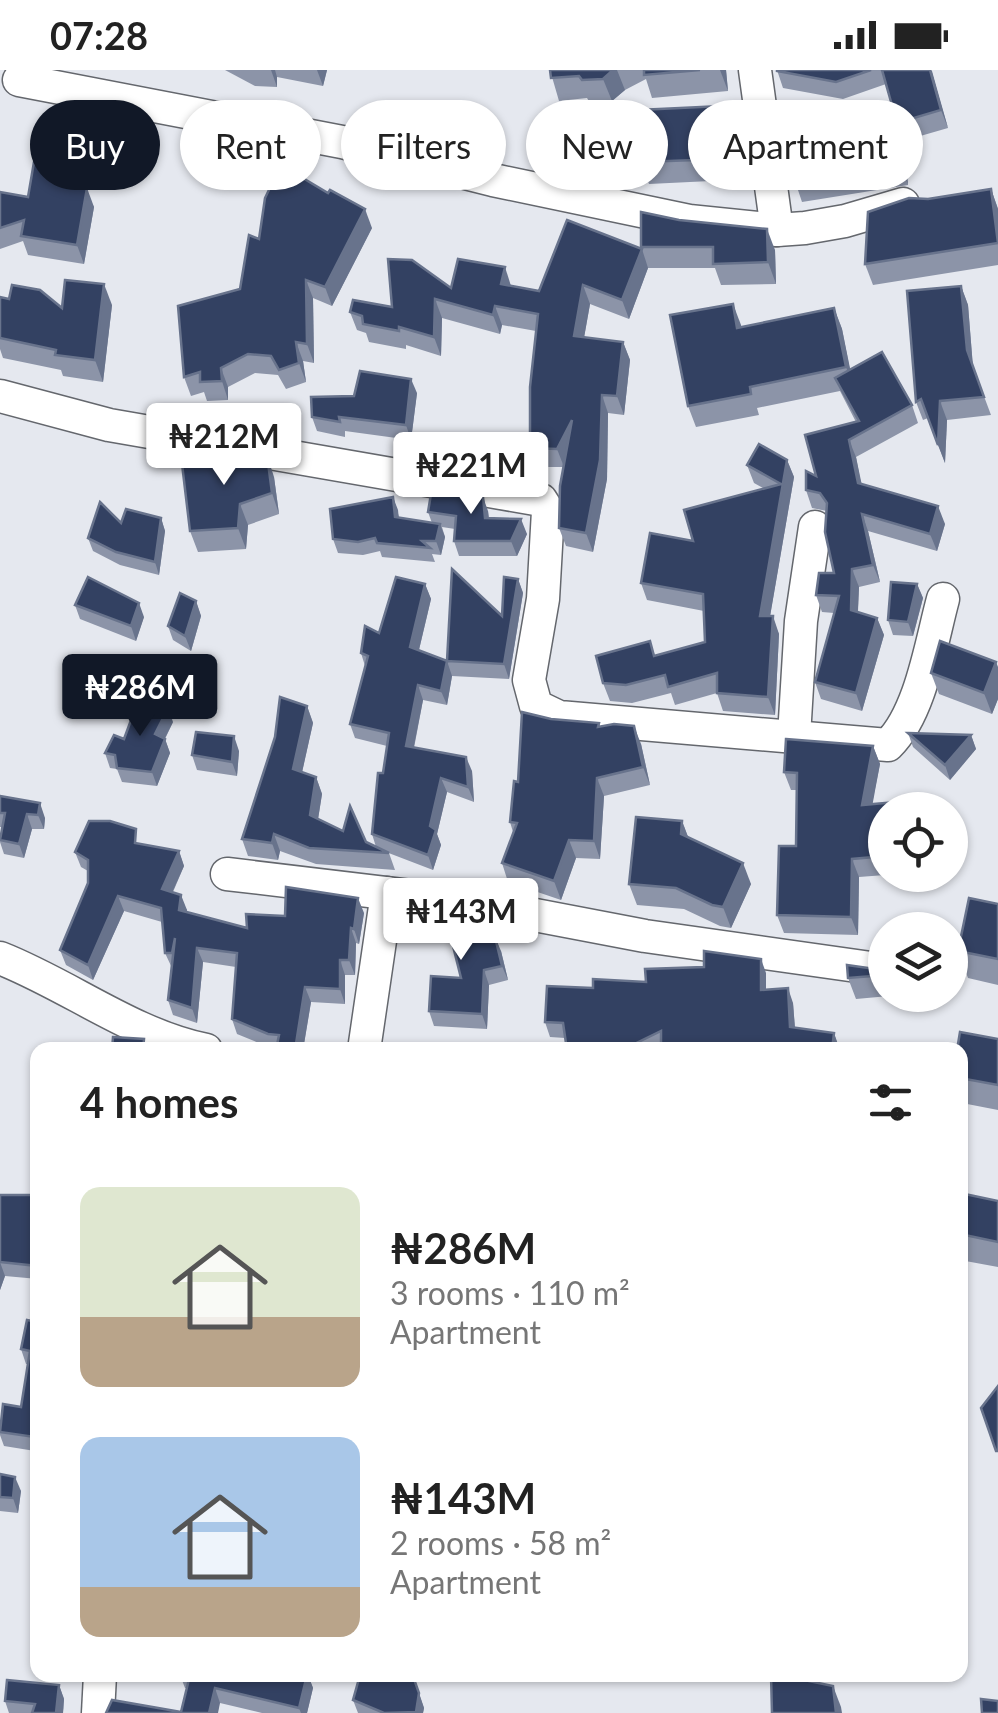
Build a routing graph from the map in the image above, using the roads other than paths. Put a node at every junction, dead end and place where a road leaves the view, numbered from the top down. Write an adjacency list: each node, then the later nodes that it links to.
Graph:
1 (754, 70): 4 (street)
2 (14, 76): 4 (street)
3 (902, 204): 4 (street)
4 (778, 230)
5 (0, 396): 8 (street)
6 (815, 527): 8 (street)
7 (943, 599): 8 (street)
8 (794, 736)
9 (227, 874): 10 (street)
10 (387, 893): 12 (street); 14 (street)
11 (0, 958): 13 (street)
12 (868, 968)
13 (175, 1042)
14 (365, 1042)
15 (100, 1682): 16 (street)
16 (98, 1713)

